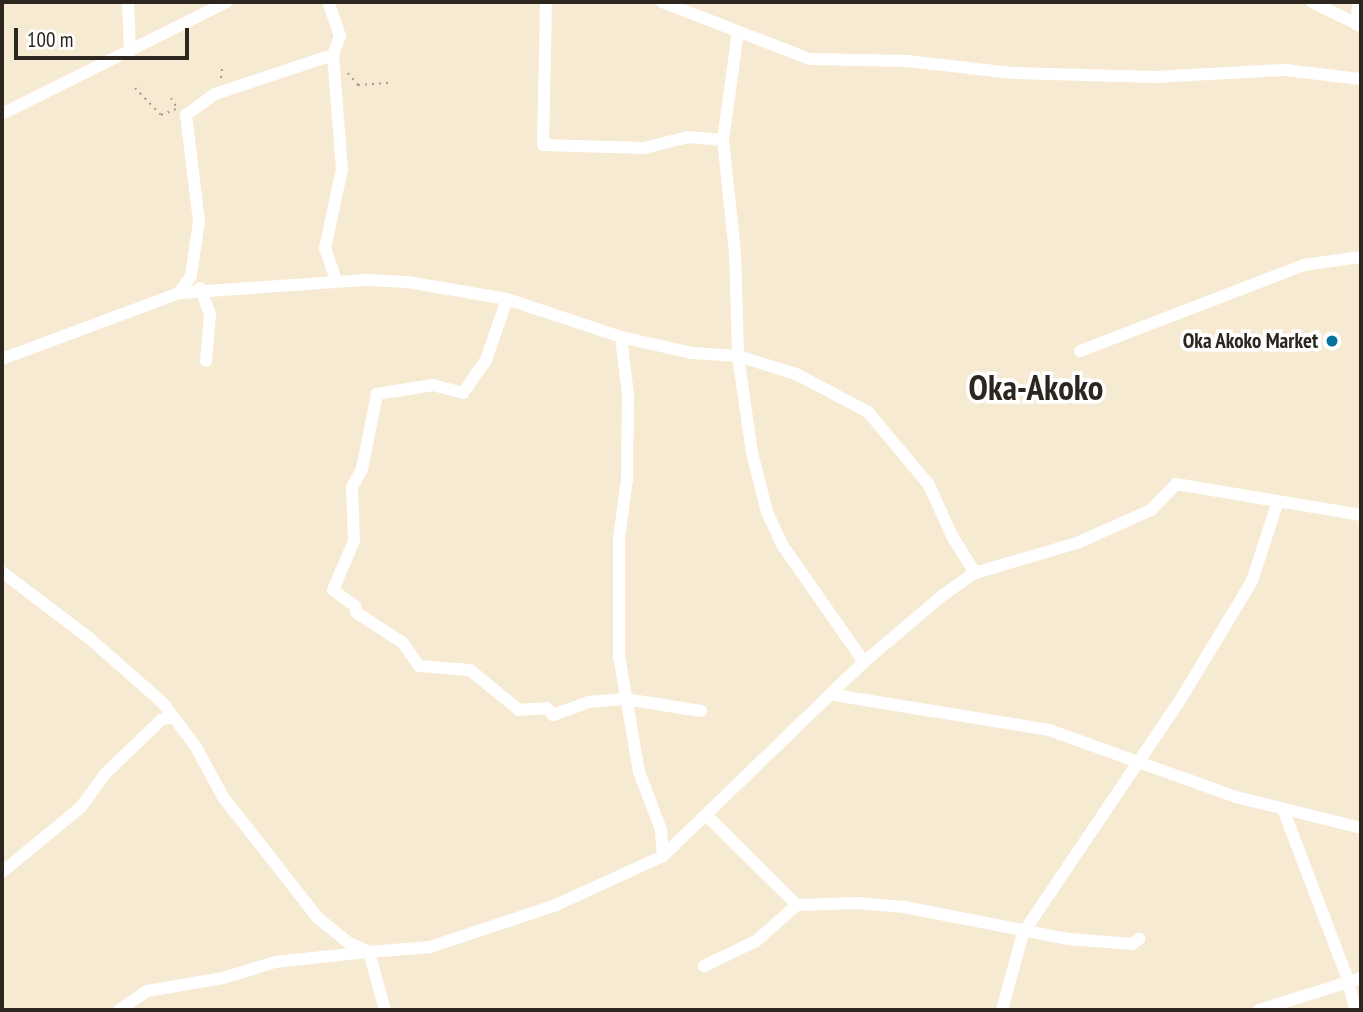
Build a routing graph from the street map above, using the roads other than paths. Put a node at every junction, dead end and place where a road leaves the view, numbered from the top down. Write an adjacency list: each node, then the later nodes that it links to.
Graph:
1 (128, 2): 10 (street)
2 (227, 2): 10 (street)
3 (328, 2): 11 (street)
4 (546, 2): 14 (street)
5 (662, 2): 9 (street)
6 (1312, 2): 8 (street)
7 (1358, 2): 8 (street)
8 (1359, 25)
9 (738, 32): 12 (street); 14 (street)
10 (131, 52): 13 (street)
11 (333, 55): 16 (street); 17 (street)
12 (1361, 79)
13 (2, 114)
14 (723, 140): 23 (street)
15 (1361, 257): 22 (street)
16 (191, 276): 18 (street); 19 (street)
17 (336, 280): 18 (street); 20 (street)
18 (204, 292): 19 (street); 25 (street)
19 (179, 293): 24 (street)
20 (507, 299): 21 (street); 32 (street)
21 (621, 337): 23 (street); 32 (street)
22 (1080, 351)
23 (738, 355): 29 (street); 30 (street)
24 (2, 359)
25 (206, 361)
26 (1278, 501): 27 (street); 29 (street); 35 (street)
27 (1361, 515)
28 (2, 572): 34 (street)
29 (975, 573): 30 (street)
30 (864, 662): 31 (street)
31 (834, 695): 35 (street); 37 (street)
32 (625, 699): 33 (street); 39 (street)
33 (701, 710)
34 (173, 717): 40 (street); 44 (street)
35 (1136, 764): 36 (street); 42 (street)
36 (1284, 811): 38 (street); 46 (street)
37 (707, 816): 39 (street); 41 (street)
38 (1361, 828)
39 (663, 856): 44 (street)
40 (2, 872)
41 (797, 905): 42 (street); 45 (street)
42 (1023, 933): 43 (street); 49 (street)
43 (1139, 939)
44 (369, 952): 47 (street); 48 (street)
45 (704, 966)
46 (1355, 979): 50 (street); 51 (street)
47 (119, 1010)
48 (386, 1010)
49 (1002, 1010)
50 (1258, 1010)
51 (1355, 1010)

